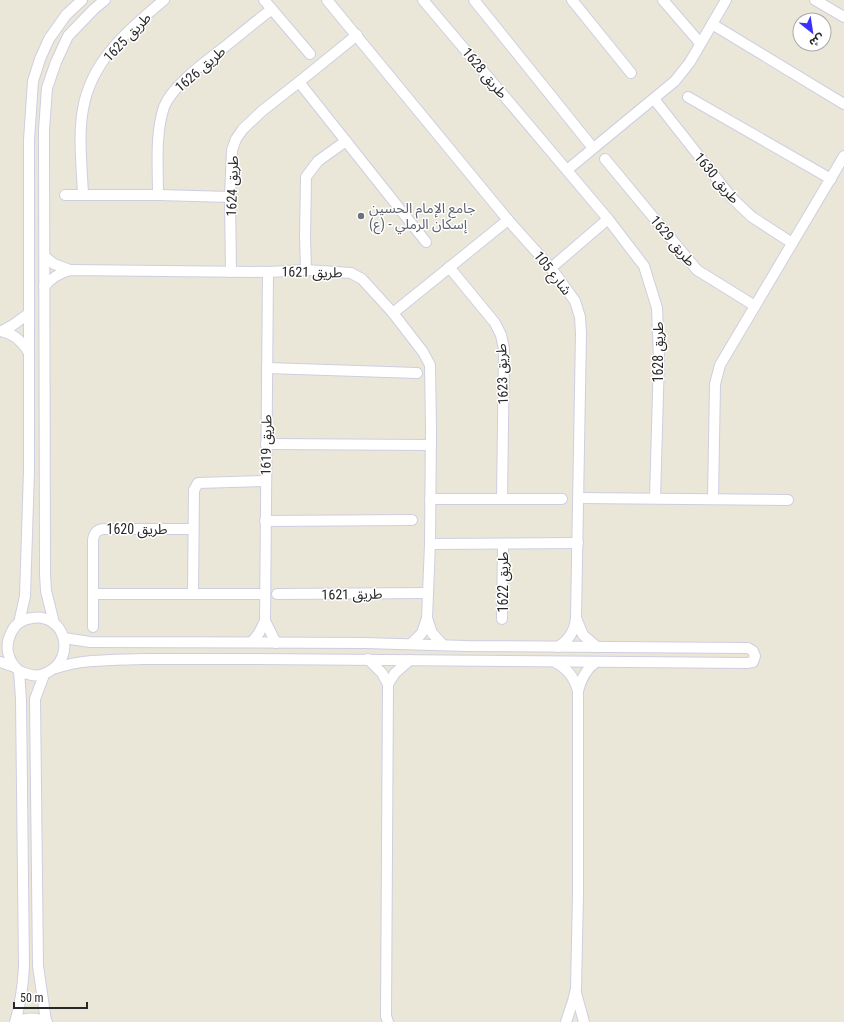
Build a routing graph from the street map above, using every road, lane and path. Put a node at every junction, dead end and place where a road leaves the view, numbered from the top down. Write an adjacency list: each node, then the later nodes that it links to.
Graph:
1 (82, 0): 47 (street)
2 (105, 0): 37 (street)
3 (164, 0): 30 (street, طريق 1625)
4 (264, 0): 12 (street)
5 (327, 0): 15 (street, شارع 105)
6 (424, 0): 27 (street, طريق 1628)
7 (474, 0): 24 (street)
8 (572, 0): 18 (street)
9 (663, 0): 16 (street)
10 (726, 0): 14 (street)
11 (815, 0): 13 (street)
12 (272, 9): 17 (street); 31 (street, طريق 1626)
13 (844, 17)
14 (712, 24): 16 (street); 22 (street)
15 (357, 35): 19 (street, طريق 1624); 34 (street, شارع 105)
16 (700, 44): 21 (street)
17 (310, 54)
18 (631, 73)
19 (299, 82): 23 (street); 32 (street, طريق 1624)
20 (688, 97): 28 (street)
21 (654, 99): 24 (street); 36 (street, طريق 1630)
22 (844, 104)
23 (346, 141): 35 (street); 41 (street)
24 (593, 148): 27 (street)
25 (844, 156): 28 (street)
26 (605, 159): 45 (street, طريق 1629)
27 (567, 170): 33 (street, طريق 1628)
28 (830, 179): 36 (street)
29 (65, 195): 30 (street)
30 (83, 195): 31 (street)
31 (158, 195): 32 (street)
32 (230, 197): 42 (street, طريق 1624)
33 (608, 219): 39 (street); 56 (street, طريق 1628)
34 (508, 220): 38 (street); 39 (street, شارع 105)
35 (426, 242)
36 (792, 243): 45 (street)
37 (44, 257): 40 (street, طريق 1621); 44 (street)
38 (449, 267): 46 (street); 58 (street, طريق 1623)
39 (551, 268): 55 (street, شارع 105)
40 (70, 270): 42 (street, طريق 1621); 44 (street, طريق 1621)
41 (306, 270): 43 (street, طريق 1621); 46 (street, طريق 1621)
42 (231, 272): 43 (street, طريق 1621)
43 (268, 272): 50 (street, طريق 1619)
44 (44, 287): 78 (street)
45 (755, 306): 59 (street)
46 (393, 313): 53 (street, طريق 1621)
47 (28, 314): 48 (street); 49 (street)
48 (1, 331): 49 (street)
49 (28, 351): 77 (street)
50 (267, 368): 51 (street); 52 (street, طريق 1619)
51 (417, 373)
52 (266, 444): 53 (street); 54 (street, طريق 1619)
53 (431, 445): 57 (street, طريق 1621)
54 (266, 481): 63 (street, طريق 1619); 64 (street)
55 (579, 498): 56 (street); 65 (street, شارع 105)
56 (655, 498): 59 (street)
57 (430, 499): 58 (street); 66 (street, طريق 1621)
58 (502, 499): 60 (street)
59 (713, 499): 61 (street)
60 (562, 500)
61 (788, 500)
62 (412, 520): 63 (street)
63 (265, 521): 71 (street, طريق 1619)
64 (193, 529): 68 (street); 70 (street, طريق 1620)
65 (578, 543): 67 (street, طريق 1622); 74 (street, شارع 105)
66 (430, 544): 67 (street, طريق 1622); 69 (street, طريق 1621)
67 (503, 544): 75 (street, طريق 1622)
68 (193, 593): 70 (street); 71 (street)
69 (428, 593): 72 (street, طريق 1621); 73 (street, طريق 1621)
70 (93, 594): 79 (street, طريق 1620)
71 (265, 594): 76 (street, طريق 1619)
72 (277, 594)
73 (427, 618): 85 (street, طريق 1621); 86 (street, طريق 1621)
74 (576, 618): 87 (street, شارع 105); 88 (street, شارع 105)
75 (502, 619)
76 (265, 621): 83 (street, طريق 1619); 84 (street, طريق 1619)
77 (19, 623): 78 (street); 80 (street)
78 (54, 623): 82 (street)
79 (93, 627)
80 (11, 631): 81 (street); 95 (street)
81 (0, 633)
82 (64, 638): 83 (street); 94 (street)
83 (252, 642): 84 (street)
84 (276, 643): 85 (street)
85 (410, 644): 86 (street)
86 (443, 645): 87 (street)
87 (558, 647): 88 (street)
88 (596, 648): 93 (street)
89 (368, 659): 90 (street); 94 (street); 97 (street)
90 (410, 660): 92 (street); 97 (street)
91 (0, 662): 95 (street)
92 (555, 662): 93 (street); 98 (street)
93 (596, 662): 98 (street)
94 (56, 668): 96 (street)
95 (17, 669): 96 (street); 101 (street)
96 (44, 675): 102 (street)
97 (388, 684): 100 (street)
98 (578, 691): 99 (street)
99 (576, 989): 103 (street); 104 (street)
100 (386, 1021)
101 (16, 1022): 102 (street)
102 (46, 1022)
103 (566, 1022)
104 (584, 1022)

